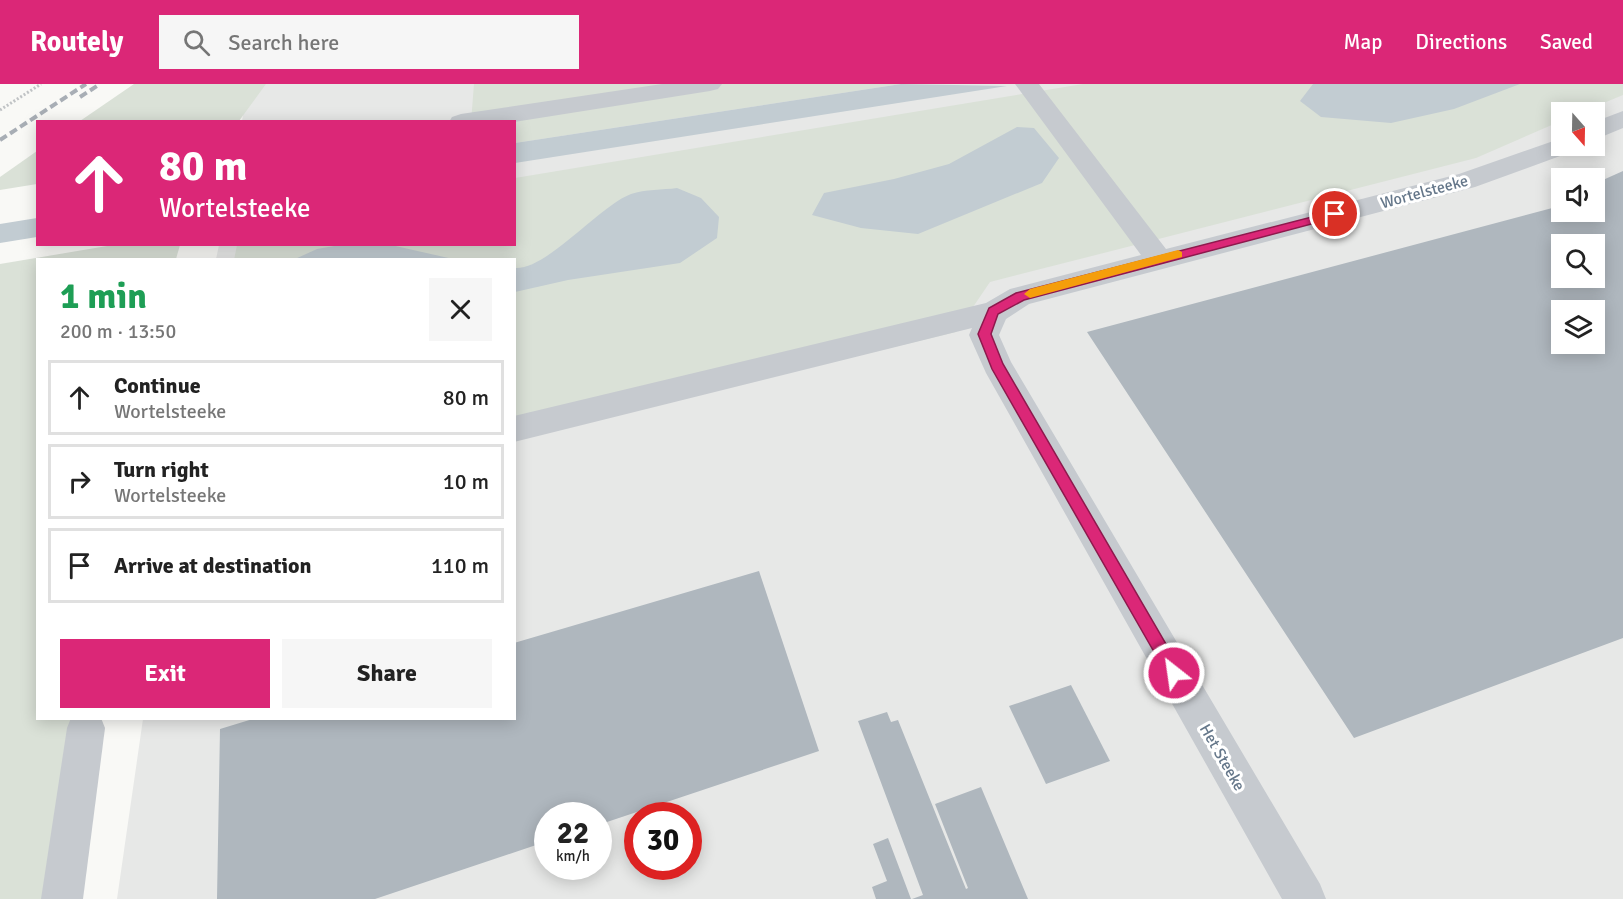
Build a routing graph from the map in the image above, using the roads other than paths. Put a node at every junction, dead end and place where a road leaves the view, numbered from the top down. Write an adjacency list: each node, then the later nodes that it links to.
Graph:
1 (710, 84): 4 (street)
2 (1027, 84): 7 (street)
3 (1623, 119): 5 (street)
4 (474, 120)
5 (1605, 127)
6 (1551, 150): 7 (street, Wortelsteeke)
7 (1159, 259): 8 (street, Wortelsteeke)
8 (994, 312): 9 (street, Wortelsteeke); 12 (street, Het Steeke)
9 (516, 429)
10 (86, 728): 11 (street)
11 (62, 899)
12 (1305, 899)

